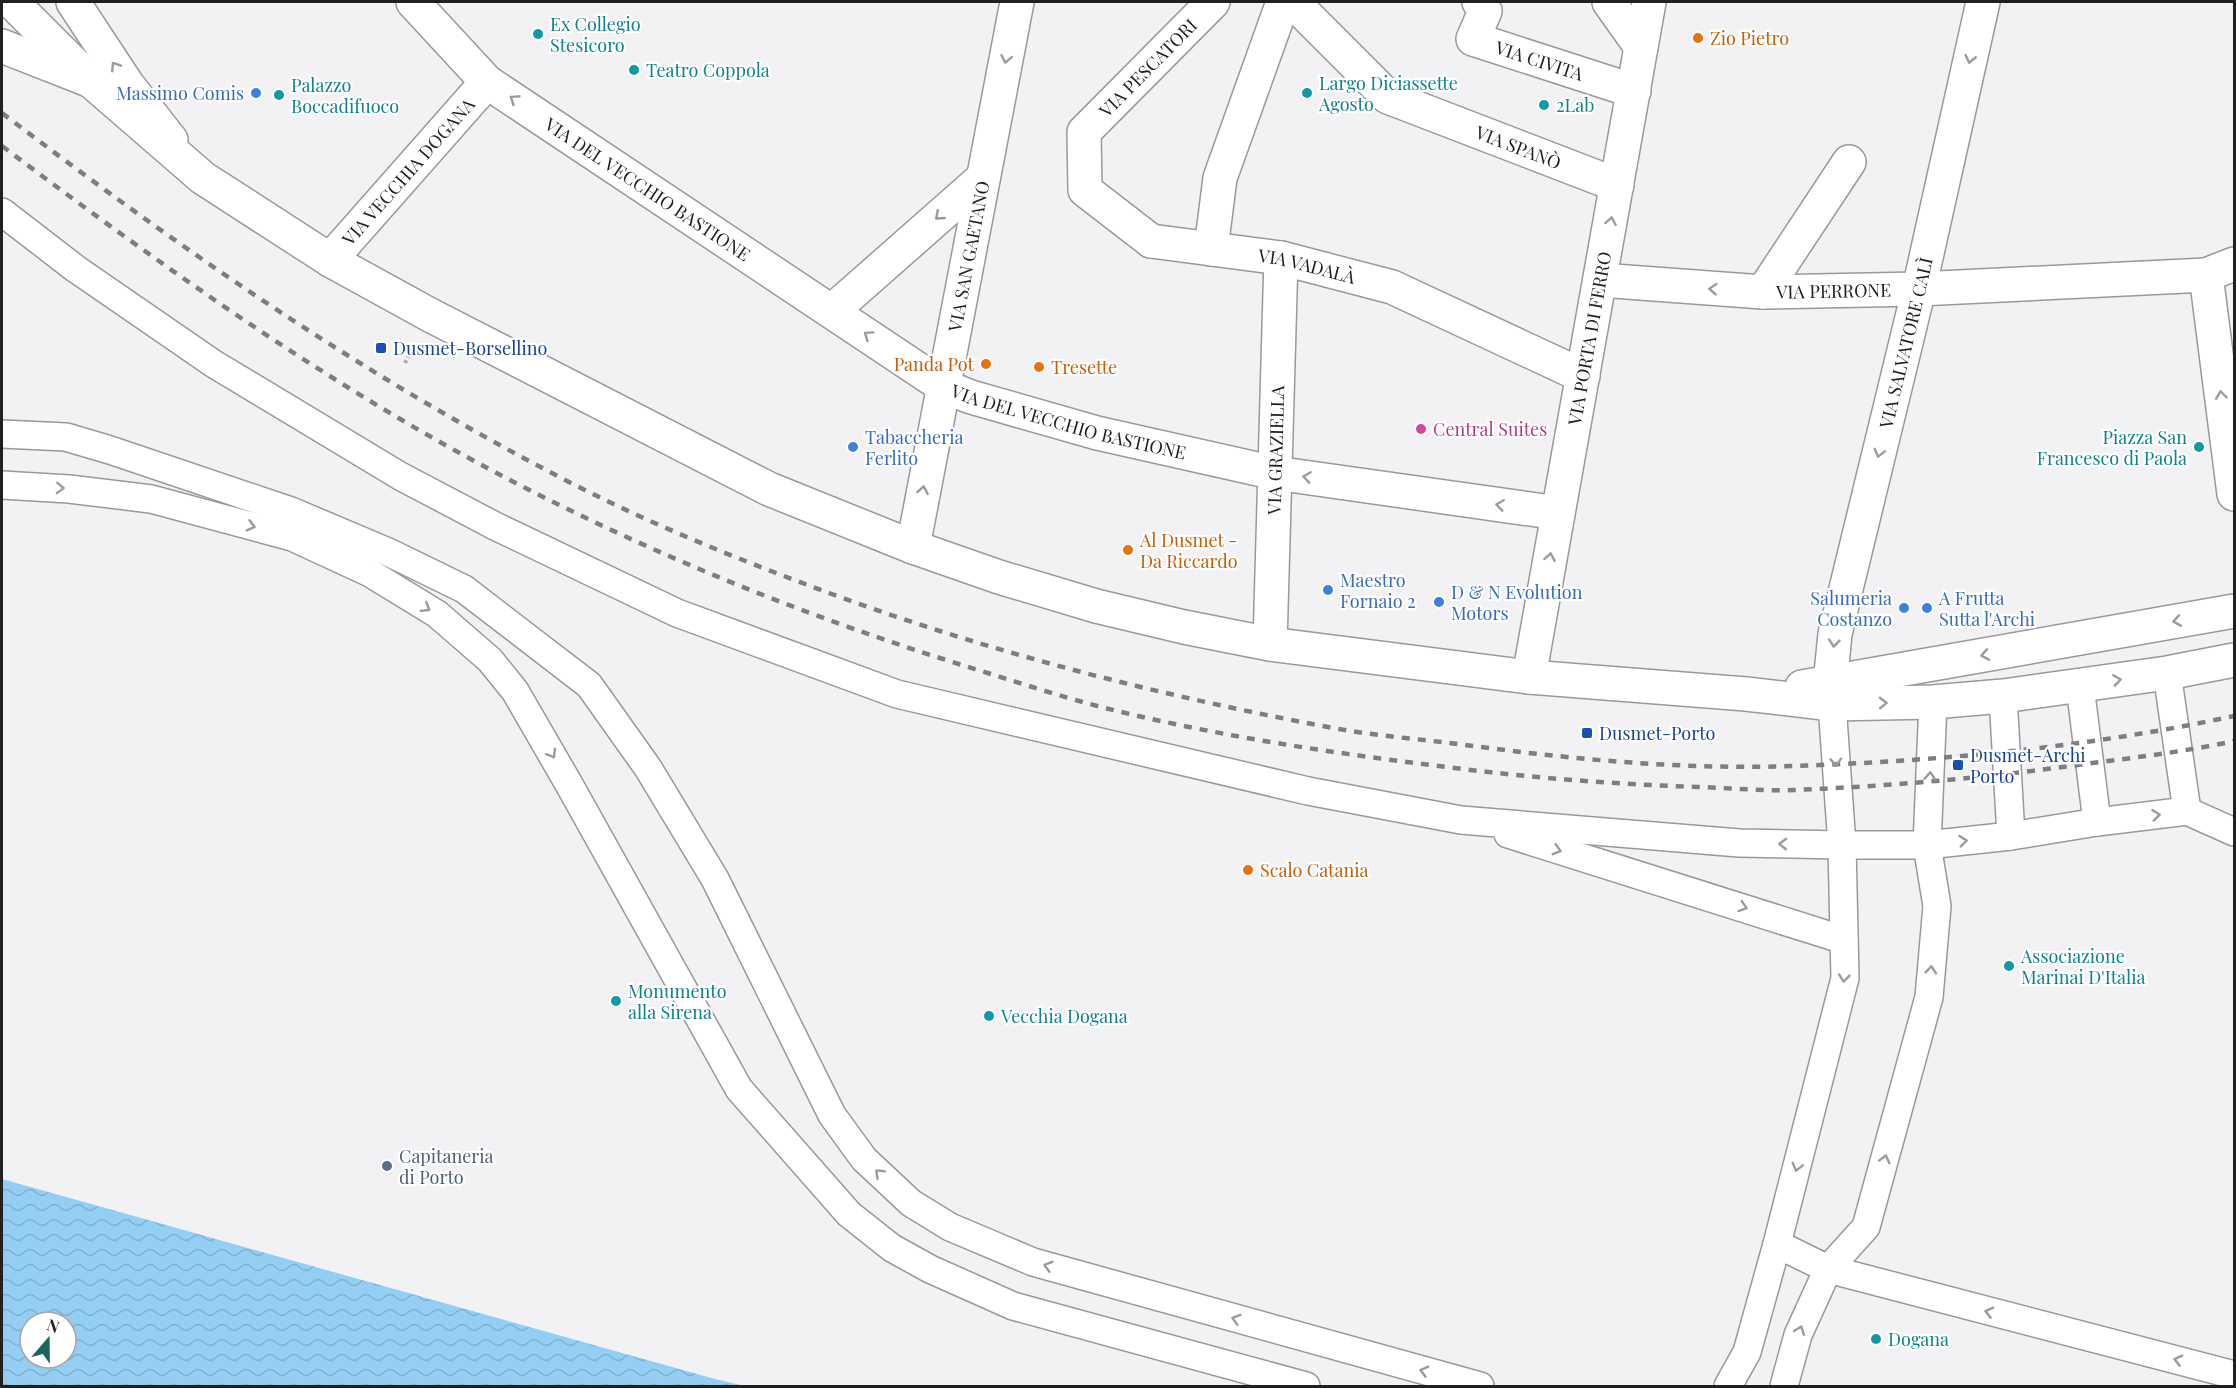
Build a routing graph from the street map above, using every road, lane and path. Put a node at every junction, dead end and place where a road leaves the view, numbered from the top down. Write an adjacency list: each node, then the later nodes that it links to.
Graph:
1 (12, 2): 14 (street)
2 (73, 2): 19 (street, one-way to 2)
3 (413, 2): 15 (street, VIA DEL VECCHIO BASTIONE)
4 (1017, 2): 20 (street, VIA SAN GAETANO, one-way to 20)
5 (1213, 2): 17 (street, VIA PESCATORI)
6 (1284, 2): 23 (street)
7 (1293, 2): 21 (street, VIA SPANÒ)
8 (1609, 2): 13 (street)
9 (1649, 2): 13 (street, VIA PORTA DI FERRO)
10 (1983, 2): 28 (street, VIA SALVATORE CALÌ, one-way to 28)
11 (1482, 6): 16 (street, VIA CIVITA)
12 (2, 46): 14 (street)
13 (1641, 47): 16 (street, VIA PORTA DI FERRO)
14 (91, 81): 19 (street)
15 (487, 82): 25 (street, VIA VECCHIA DOGANA); 30 (street, VIA DEL VECCHIO BASTIONE, one-way to 15)
16 (1634, 91): 21 (street, VIA PORTA DI FERRO)
17 (1084, 132): 23 (street, VIA VADALÀ)
18 (1849, 162): 29 (street)
19 (203, 178): 25 (street)
20 (983, 178): 30 (street, one-way to 30); 32 (street, VIA SAN GAETANO)
21 (1617, 185): 27 (street, VIA PORTA DI FERRO, one-way to 21)
22 (2, 212): 49 (lane)
23 (1211, 249): 24 (street, VIA VADALÀ)
24 (1281, 258): 31 (street, VIA VADALÀ); 34 (street, VIA GRAZIELLA)
25 (330, 260): 38 (street)
26 (2220, 270): 28 (street, VIA PERRONE); 36 (street, one-way to 26)
27 (1600, 280): 29 (street, VIA PERRONE, one-way to 27); 31 (street, VIA PORTA DI FERRO)
28 (1918, 289): 29 (street, VIA PERRONE); 45 (street, VIA SALVATORE CALÌ, one-way to 45)
29 (1763, 292)
30 (832, 311): 32 (street, VIA DEL VECCHIO BASTIONE, one-way to 30)
31 (1583, 376): 37 (street, VIA PORTA DI FERRO)
32 (943, 386): 34 (street, VIA DEL VECCHIO BASTIONE); 38 (street, VIA SAN GAETANO, one-way to 32)
33 (2, 434): 60 (lane, one-way to 33)
34 (1275, 473): 37 (street, VIA DEL VECCHIO BASTIONE, one-way to 34); 40 (street, VIA GRAZIELLA)
35 (2, 485): 59 (lane, one-way to 59)
36 (2235, 494)
37 (1558, 513): 43 (street, VIA PORTA DI FERRO, one-way to 37)
38 (913, 547): 40 (street)
39 (2235, 610): 45 (street, one-way to 45)
40 (1270, 644): 43 (street)
41 (2235, 660): 42 (street)
42 (2167, 673): 44 (street, one-way to 42); 48 (lane)
43 (1529, 677): 45 (street)
44 (2080, 686): 46 (street); 50 (lane)
45 (1831, 694): 47 (street, one-way to 47); 54 (lane, one-way to 54)
46 (2003, 696): 47 (street); 52 (lane)
47 (1933, 702): 53 (lane, one-way to 47)
48 (2187, 811): 50 (lane, one-way to 48); 51 (lane)
49 (1461, 820): 54 (lane, one-way to 49); 55 (lane, one-way to 55)
50 (2097, 822): 52 (lane)
51 (2235, 832)
52 (2011, 837): 53 (lane, one-way to 52)
53 (1927, 845): 54 (lane); 57 (lane, one-way to 53)
54 (1842, 846): 55 (lane)
55 (1844, 940): 56 (lane, one-way to 56)
56 (1777, 1244): 57 (lane); 61 (lane)
57 (1828, 1269): 58 (lane, one-way to 57); 62 (lane, one-way to 57)
58 (2235, 1375)
59 (1306, 1386)
60 (1480, 1386)
61 (1728, 1386)
62 (1784, 1386)

